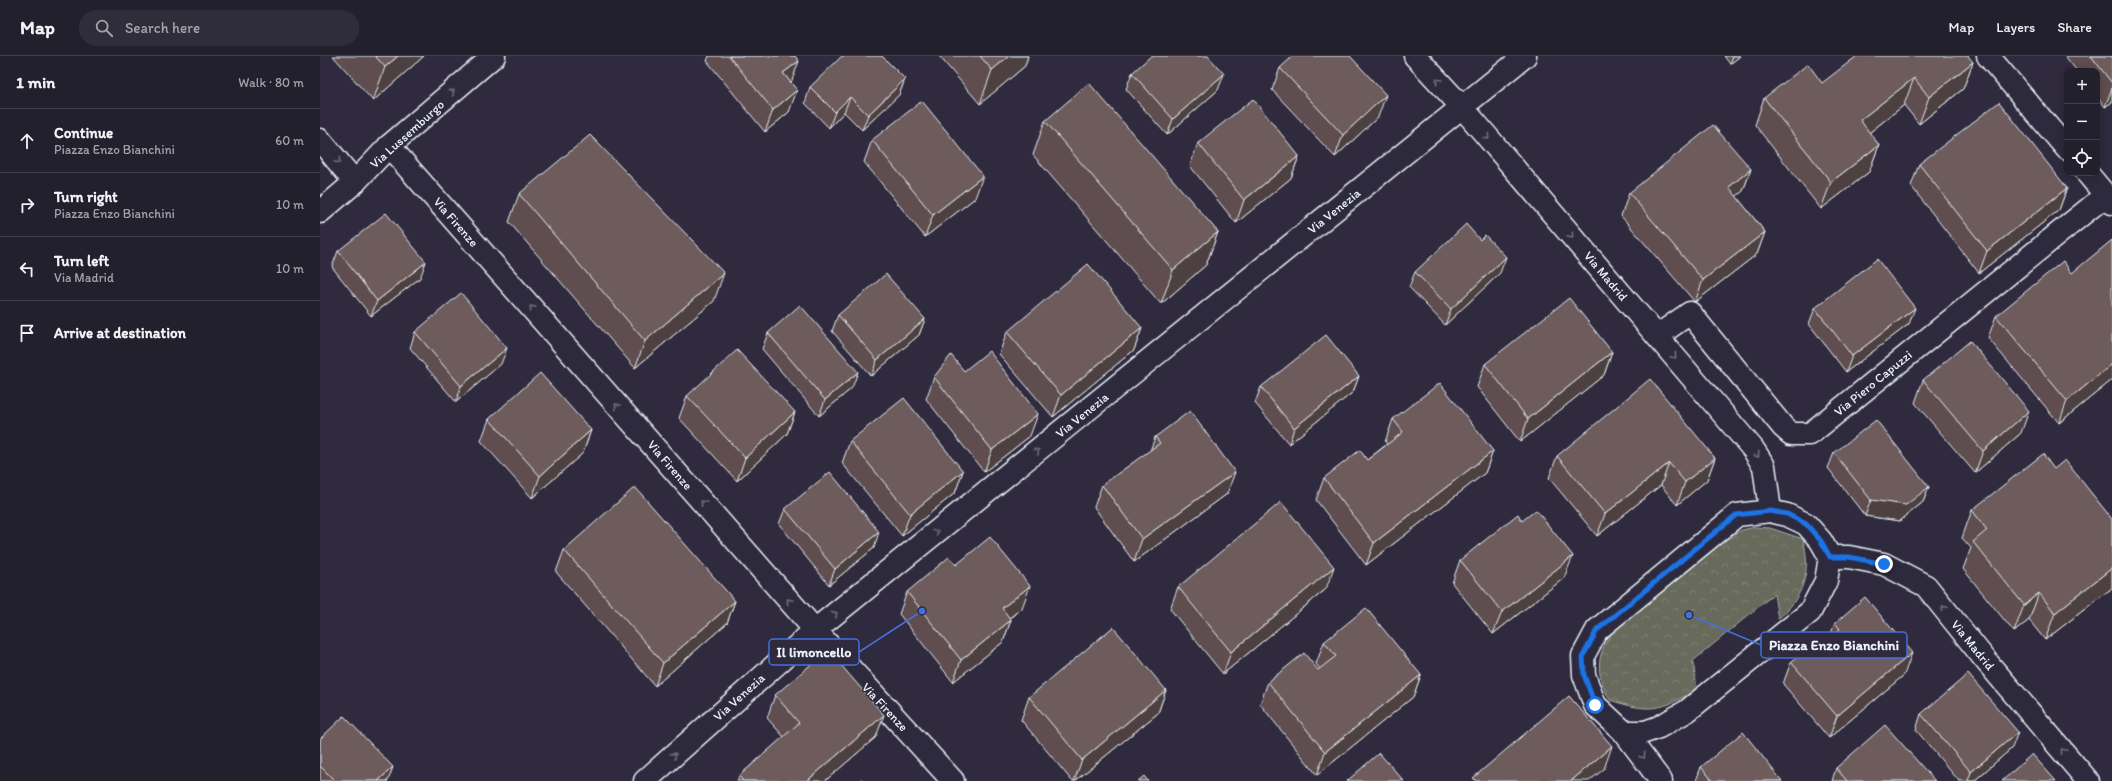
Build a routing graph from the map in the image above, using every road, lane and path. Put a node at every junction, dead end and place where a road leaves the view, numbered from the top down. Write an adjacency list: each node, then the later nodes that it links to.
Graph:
1 (494, 56): 8 (street, Via Lussemburgo, one-way to 1)
2 (1414, 56): 5 (street, Via Madrid, one-way to 2)
3 (1525, 56): 5 (street, Via Venezia)
4 (1988, 56): 7 (street)
5 (1462, 107): 13 (street, Via Madrid, one-way to 13); 16 (street, Via Venezia, one-way to 5)
6 (320, 140): 10 (street, one-way to 10)
7 (2064, 145)
8 (390, 146): 10 (street, Via Lussemburgo); 16 (street, Via Firenze, one-way to 8)
9 (2090, 176): 11 (street)
10 (355, 182): 12 (street, Via Lussemburgo)
11 (2109, 199): 13 (street, Via Piero Capuzzi)
12 (320, 212)
13 (1657, 336): 14 (street, Via Madrid, one-way to 14)
14 (1770, 511): 15 (street); 17 (street)
15 (1830, 557): 17 (street); 21 (street, Via Madrid, one-way to 15)
16 (815, 630): 18 (street, Via Venezia, one-way to 16); 19 (street, Via Firenze)
17 (1624, 732): 20 (street, one-way to 20)
18 (645, 781)
19 (953, 781)
20 (1661, 781)
21 (2088, 781)

